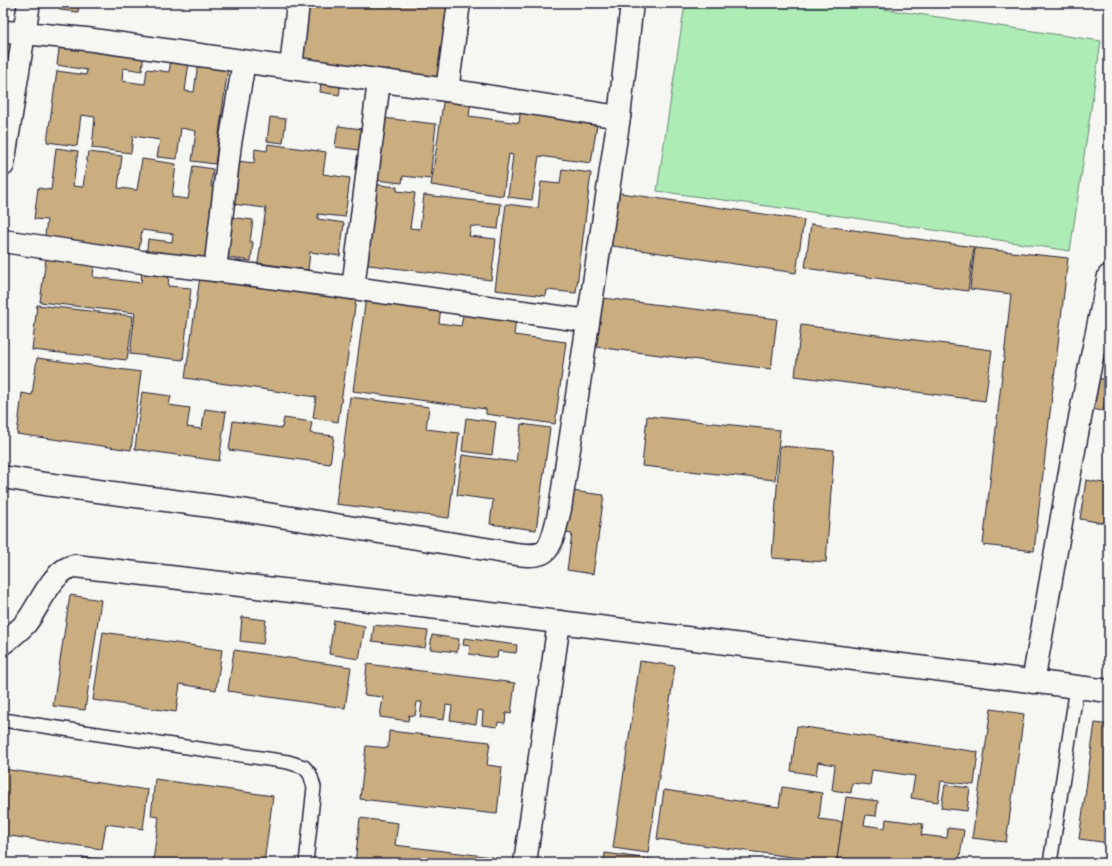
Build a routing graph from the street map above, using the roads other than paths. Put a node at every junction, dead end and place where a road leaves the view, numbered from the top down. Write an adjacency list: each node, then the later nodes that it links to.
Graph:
1 (29, 3): 5 (street)
2 (298, 3): 7 (street)
3 (459, 3): 9 (street)
4 (632, 3): 10 (street)
5 (13, 32): 6 (street); 11 (street)
6 (244, 62): 7 (street); 13 (street)
7 (291, 68): 8 (street)
8 (379, 81): 9 (street); 15 (street)
9 (447, 90): 10 (street)
10 (619, 117): 16 (street)
11 (3, 165)
12 (3, 241): 13 (street)
13 (215, 270): 15 (street)
14 (1109, 276): 20 (street)
15 (353, 288): 16 (street)
16 (588, 321): 17 (street)
17 (3, 477)
18 (559, 622): 19 (street); 20 (street); 25 (street)
19 (3, 643)
20 (1033, 682): 21 (street)
21 (1077, 688): 22 (street); 26 (lane)
22 (1109, 692)
23 (3, 720): 24 (lane)
24 (306, 863)
25 (525, 863)
26 (1050, 863)

